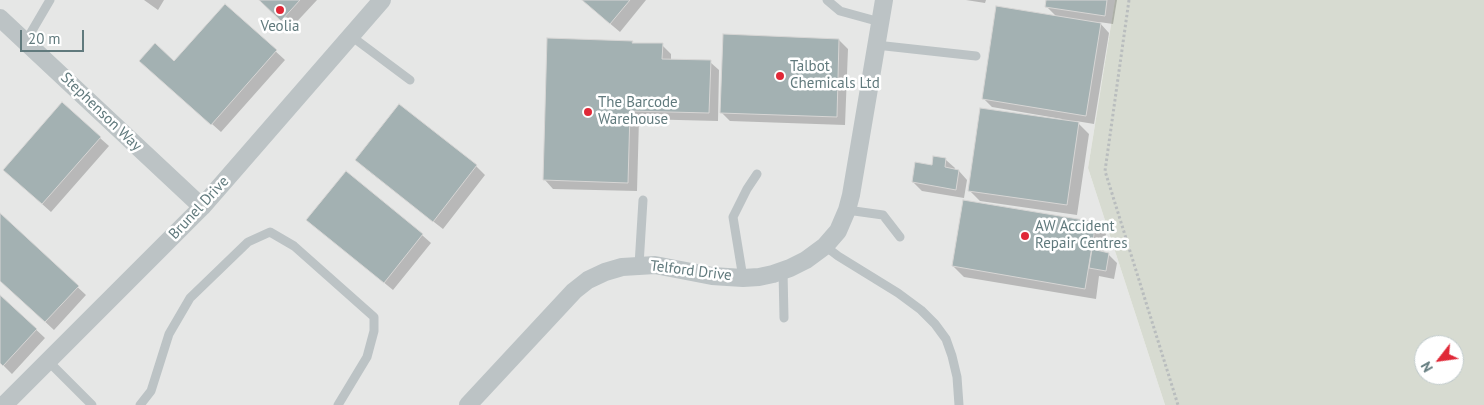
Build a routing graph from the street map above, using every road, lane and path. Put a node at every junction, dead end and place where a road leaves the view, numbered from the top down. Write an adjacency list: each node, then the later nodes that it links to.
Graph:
1 (50, 0): 9 (lane)
2 (382, 0): 8 (street, Brunel Drive)
3 (827, 0): 7 (lane)
4 (884, 0): 7 (street, Telford Drive)
5 (1129, 0): 30 (path)
6 (0, 18): 9 (street, Stephenson Way)
7 (880, 22): 10 (street, Telford Drive)
8 (351, 36): 12 (lane); 15 (street, Brunel Drive)
9 (26, 41): 15 (street, Stephenson Way)
10 (876, 45): 11 (lane); 16 (street, Telford Drive)
11 (976, 56)
12 (410, 80)
13 (757, 174): 21 (lane)
14 (642, 200): 19 (lane)
15 (202, 207): 23 (street, Brunel Drive)
16 (847, 210): 17 (lane); 18 (street, Telford Drive)
17 (900, 237)
18 (826, 246): 20 (street, Telford Drive); 29 (lane)
19 (639, 265): 21 (street, Telford Drive); 28 (street, Telford Drive)
20 (783, 271): 21 (street, Telford Drive); 22 (lane)
21 (743, 278)
22 (784, 318)
23 (48, 361): 24 (street, Brunel Drive); 25 (lane)
24 (4, 405)
25 (92, 405)
26 (140, 405): 27 (lane)
27 (338, 405)
28 (468, 405)
29 (959, 405)
30 (1178, 405)

